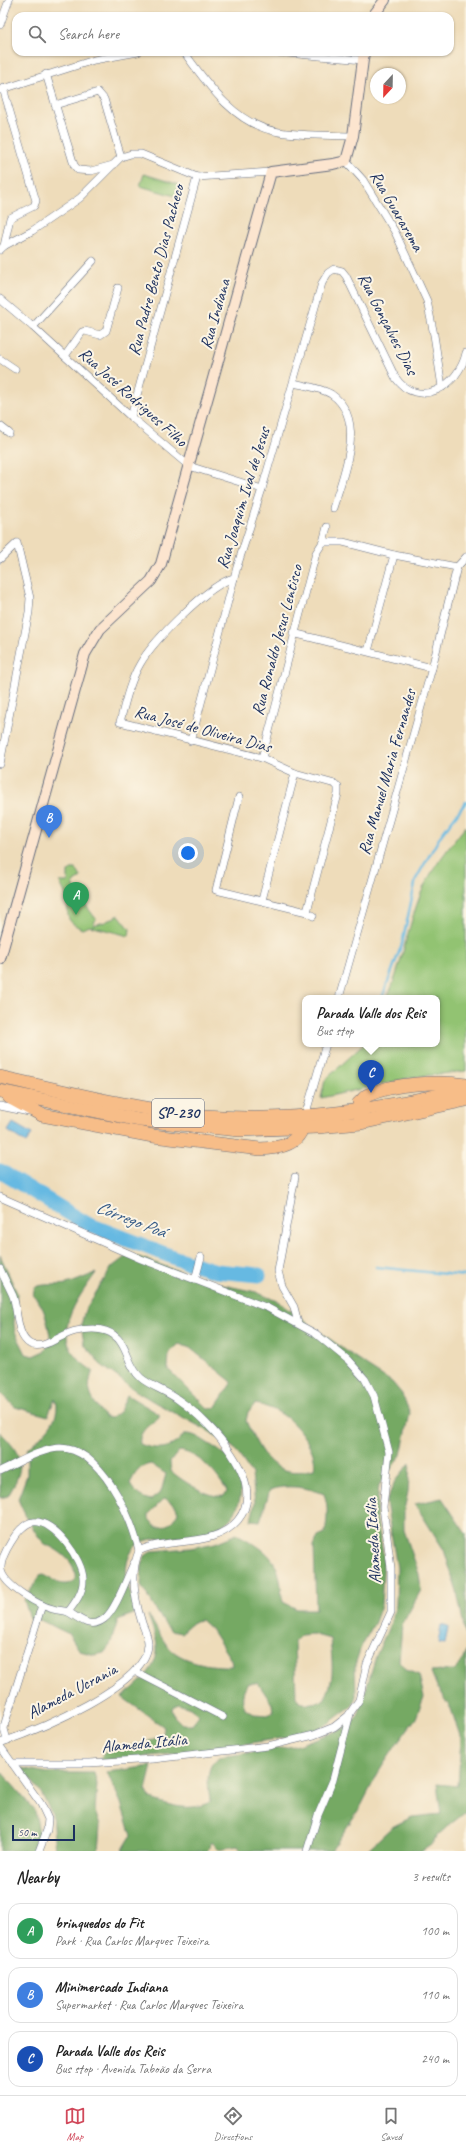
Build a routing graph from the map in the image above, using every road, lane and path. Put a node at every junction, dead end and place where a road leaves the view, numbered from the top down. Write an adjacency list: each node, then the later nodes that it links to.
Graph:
1 (9, 0): 4 (street)
2 (385, 0): 3 (street)
3 (376, 12)
4 (0, 25)
5 (116, 56): 8 (street)
6 (187, 56): 11 (street)
7 (363, 56): 11 (street)
8 (46, 74): 9 (street); 10 (street)
9 (2, 89): 17 (street)
10 (55, 105): 12 (street); 14 (street)
11 (353, 136): 13 (street)
12 (121, 156): 14 (street); 16 (street)
13 (346, 161): 15 (street); 28 (street, Rua Guararema)
14 (113, 165): 17 (street)
15 (271, 172): 16 (street); 32 (street, Rua Indiana)
16 (197, 177): 29 (street, Rua Padre Bento Dias Pacheco)
17 (2, 248)
18 (93, 261): 22 (street)
19 (334, 269): 27 (street, Rua Joaquim Ival de Jesus); 28 (street, Rua Gonçalves Dias)
20 (118, 288): 24 (street)
21 (0, 299): 22 (street, Rua José Rodrigues Filho)
22 (33, 326): 24 (street, Rua José Rodrigues Filho)
23 (466, 353): 28 (street, Rua Gonçalves Dias)
24 (65, 356): 29 (street, Rua José Rodrigues Filho)
25 (0, 359): 26 (street)
26 (15, 369)
27 (294, 382): 33 (street, Rua Joaquim Ival de Jesus); 34 (street)
28 (442, 387)
29 (131, 417): 32 (street, Rua José Rodrigues Filho)
30 (0, 426): 31 (street)
31 (9, 433)
32 (189, 466): 33 (street, Rua José Rodrigues Filho); 53 (street, Rua Indiana)
33 (262, 489): 41 (street, Rua Joaquim Ival de Jesus)
34 (333, 508)
35 (327, 527): 36 (street, Rua Ronaldo Jesus Lentisco)
36 (323, 542): 37 (street); 42 (street, Rua Ronaldo Jesus Lentisco)
37 (394, 555): 40 (street); 43 (street)
38 (466, 557): 40 (street, Rua Manuel Maria Fernandes)
39 (0, 559): 47 (street)
40 (457, 567): 44 (street, Rua Manuel Maria Fernandes)
41 (234, 578): 45 (street, Rua Joaquim Ival de Jesus); 45 (street, Rua José de Oliveira Dias)
42 (293, 633): 43 (street); 46 (street, Rua Ronaldo Jesus Lentisco)
43 (368, 651): 44 (street)
44 (432, 668): 54 (street, Rua Manuel Maria Fernandes)
45 (191, 741): 46 (street, Rua José de Oliveira Dias)
46 (262, 758): 48 (street, Rua José de Oliveira Dias)
47 (0, 764)
48 (295, 773): 50 (street); 51 (street, Rua José de Oliveira Dias)
49 (239, 797): 50 (street)
50 (262, 900): 51 (street)
51 (306, 912): 52 (street)
52 (313, 916)
53 (0, 959)
54 (340, 995)
55 (325, 1047): 63 (street)
56 (0, 1077): 63 (highway, SP-230)
57 (466, 1085): 62 (highway)
58 (0, 1092): 61 (highway); 63 (highway, SP-230)
59 (466, 1096): 62 (highway, SP-230)
60 (0, 1106): 61 (street)
61 (42, 1115): 63 (highway)
62 (360, 1117): 63 (highway, SP-230); 63 (highway, SP-230)
63 (304, 1122)
64 (295, 1177): 69 (street)
65 (0, 1197): 68 (street, Alameda Itália)
66 (201, 1257): 68 (street)
67 (0, 1269): 71 (street)
68 (195, 1280): 69 (street, Alameda Itália)
69 (298, 1323): 76 (street, Alameda Itália)
70 (0, 1471): 71 (street)
71 (139, 1551): 72 (street, Alameda Ucrania)
72 (135, 1560): 74 (street); 75 (street, Alameda Ucrania)
73 (42, 1605): 74 (street); 74 (street); 78 (street)
74 (68, 1612)
75 (136, 1672): 77 (street); 78 (street, Alameda Ucrania)
76 (351, 1713): 80 (street, Alameda Itália); 82 (street)
77 (223, 1717)
78 (8, 1740): 79 (street, Alameda Ucrania)
79 (0, 1744): 80 (street)
80 (12, 1763): 81 (street)
81 (39, 1851)
82 (307, 1851)

